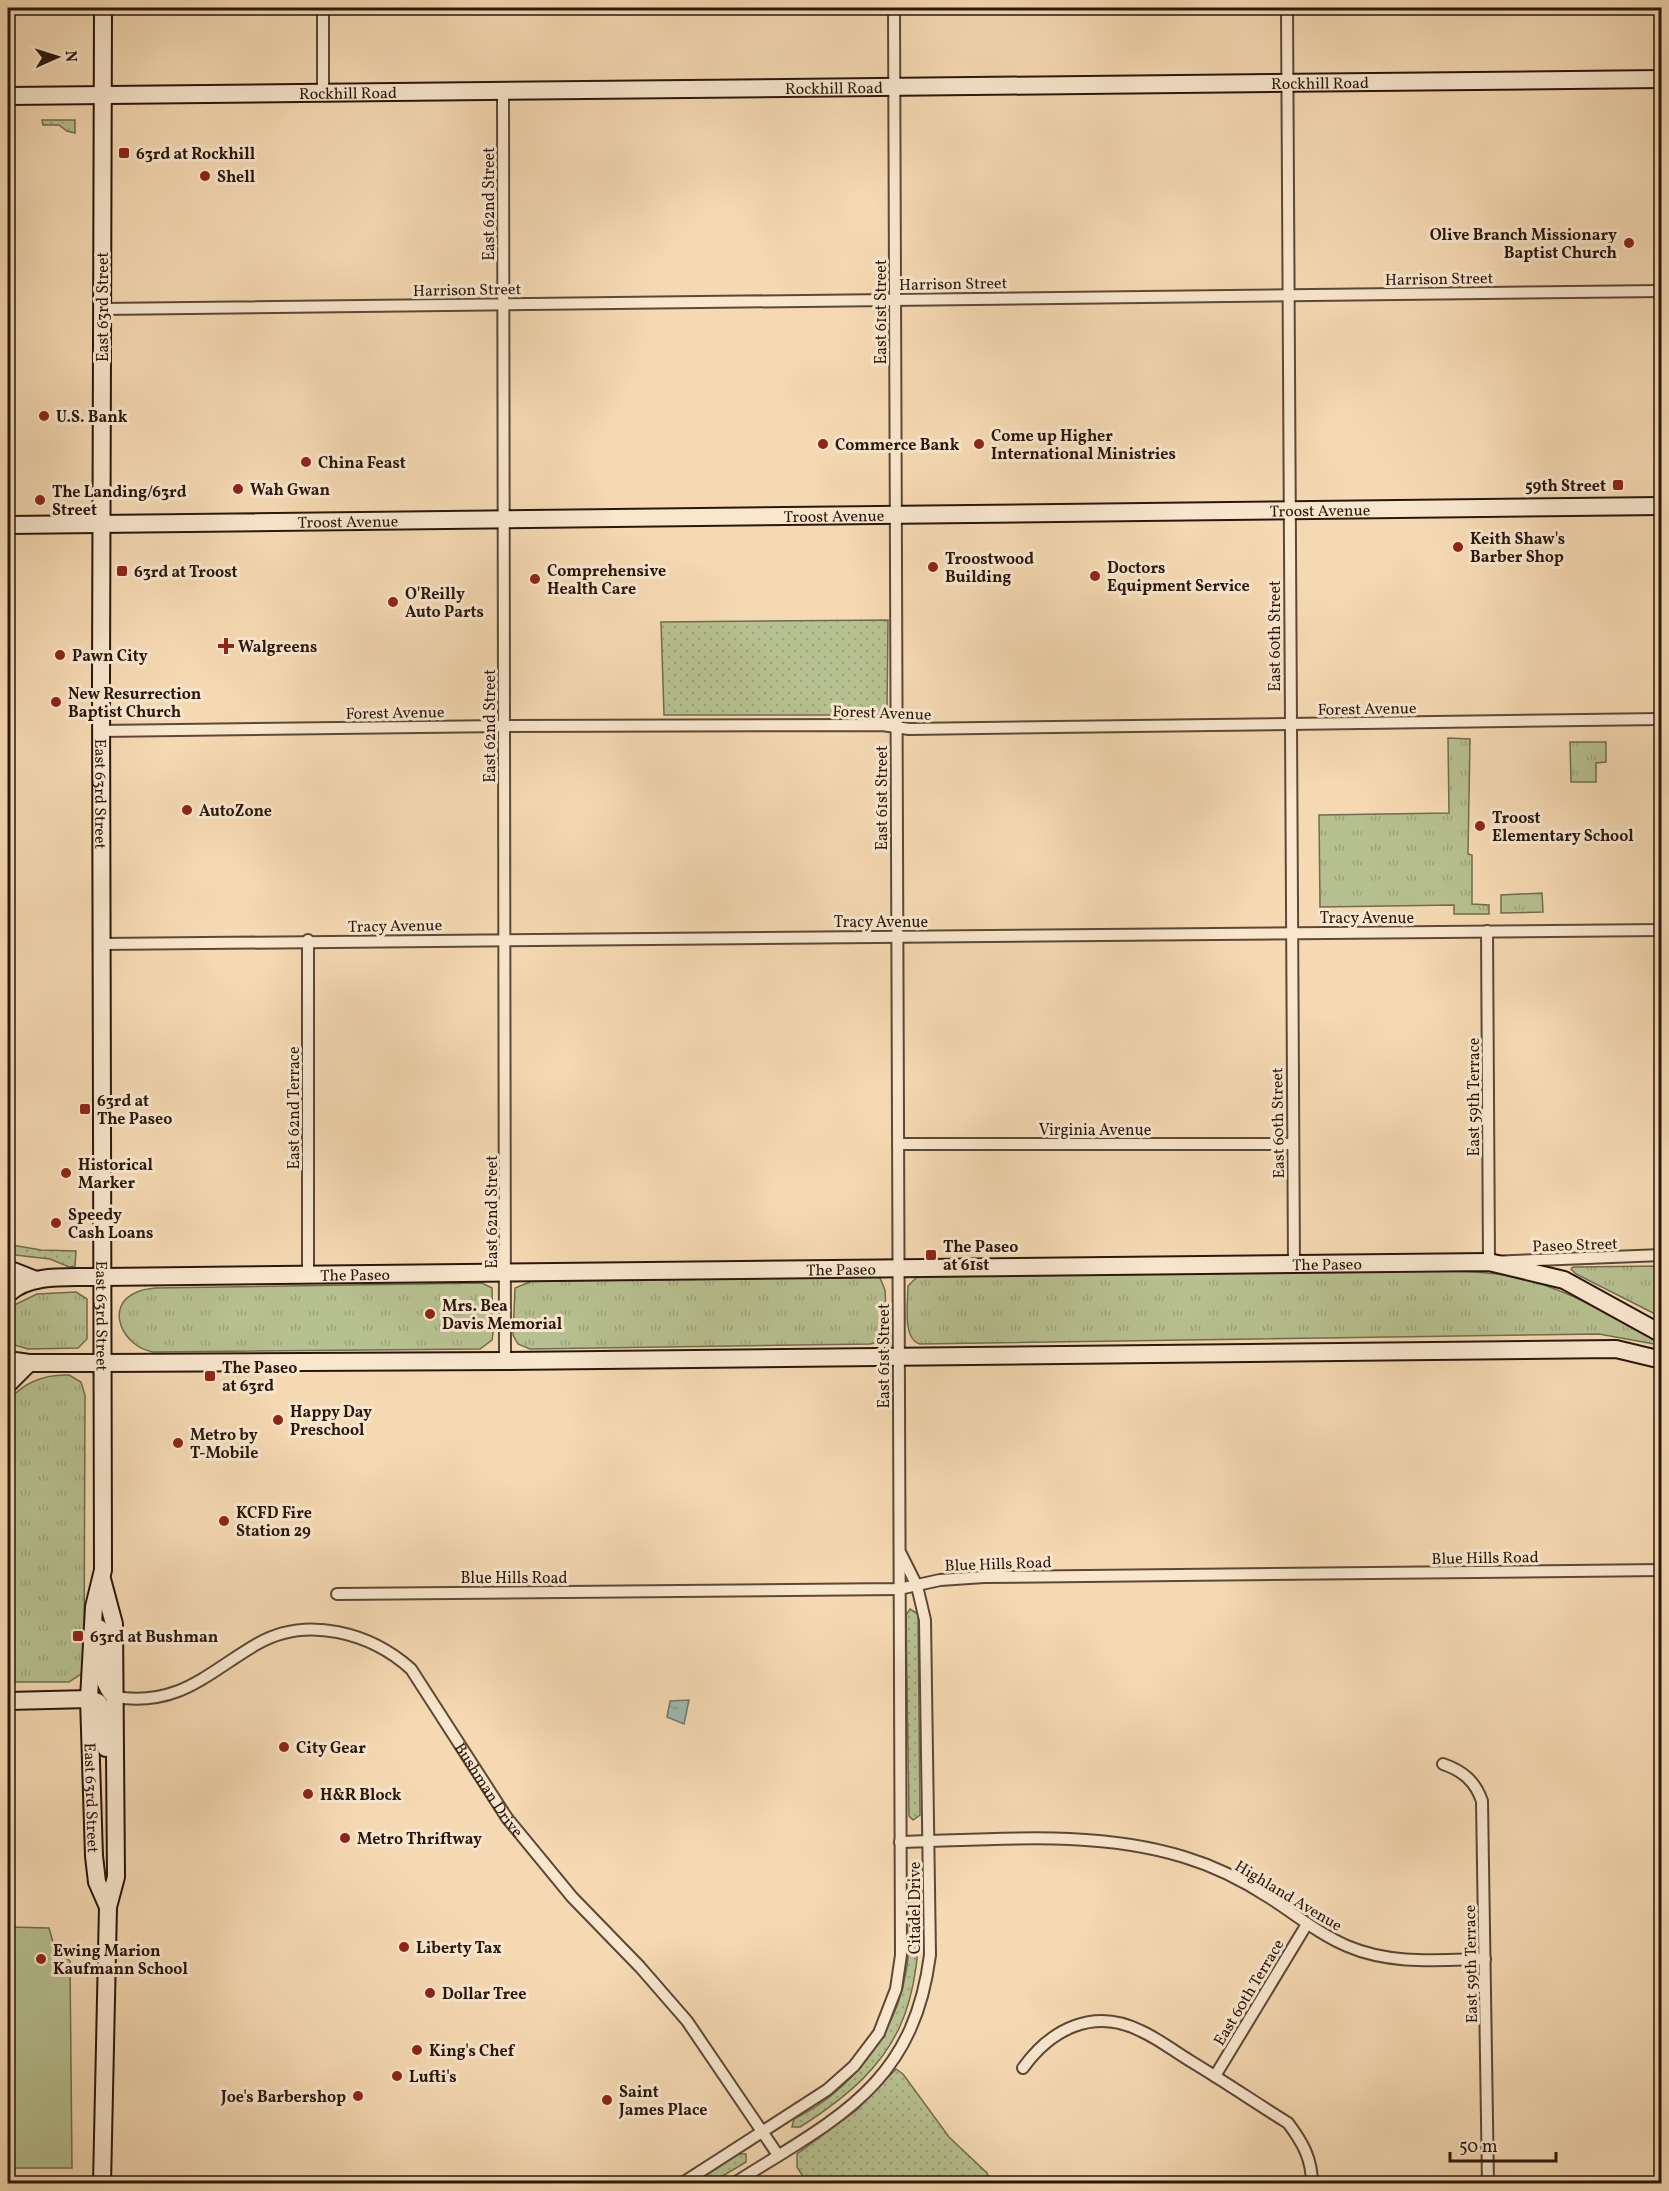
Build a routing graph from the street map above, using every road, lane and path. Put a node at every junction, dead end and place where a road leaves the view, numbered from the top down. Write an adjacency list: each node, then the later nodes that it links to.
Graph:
1 (103, 8): 10 (main road, East 63rd Street)
2 (323, 8): 9 (street)
3 (894, 8): 7 (street, East 61st Street)
4 (1287, 8): 6 (street, East 60th Street)
5 (1662, 79): 6 (main road, Rockhill Road)
6 (1287, 82): 7 (main road, Rockhill Road); 13 (street, East 60th Street)
7 (894, 87): 8 (main road, Rockhill Road); 14 (street, East 61st Street)
8 (503, 91): 9 (main road, Rockhill Road); 15 (street, East 62nd Street)
9 (323, 93): 10 (main road, Rockhill Road)
10 (103, 95): 11 (main road, Rockhill Road); 16 (main road, East 63rd Street)
11 (8, 96)
12 (1662, 291): 13 (street, Harrison Street)
13 (1288, 294): 14 (street, Harrison Street); 18 (street, East 60th Street)
14 (895, 298): 15 (street, Harrison Street); 19 (street, East 61st Street)
15 (503, 303): 16 (street, Harrison Street); 20 (street, East 62nd Street)
16 (102, 309): 21 (main road, East 63rd Street)
17 (1662, 506): 18 (main road, Troost Avenue)
18 (1288, 509): 19 (main road, Troost Avenue); 24 (street, East 60th Street)
19 (895, 513): 20 (main road, Troost Avenue); 26 (street, East 61st Street)
20 (503, 518): 21 (main road, Troost Avenue); 25 (street, East 62nd Street)
21 (100, 524): 22 (main road, Troost Avenue); 27 (main road, East 63rd Street)
22 (8, 525)
23 (1662, 719): 24 (street, Forest Avenue)
24 (1289, 724): 26 (street, Forest Avenue); 30 (street, East 60th Street)
25 (504, 726): 26 (street, Forest Avenue); 27 (street, Forest Avenue); 32 (street, East 62nd Street)
26 (896, 727): 31 (street, East 61st Street)
27 (101, 731): 34 (main road, East 63rd Street)
28 (1662, 930): 29 (street, Tracy Avenue)
29 (1487, 931): 30 (street, Tracy Avenue); 38 (street, East 59th Terrace)
30 (1290, 933): 31 (street, Tracy Avenue); 36 (street, East 60th Street)
31 (897, 936): 32 (street, Tracy Avenue); 35 (street, East 61st Street)
32 (505, 938): 33 (street, Tracy Avenue); 42 (street, East 62nd Street)
33 (308, 940): 34 (street, Tracy Avenue); 43 (street, East 62nd Terrace)
34 (101, 944): 44 (main road, East 63rd Street)
35 (898, 1144): 36 (street, Virginia Avenue); 41 (street, East 61st Street)
36 (1293, 1144): 39 (street, East 60th Street)
37 (1662, 1255): 38 (street, Paseo Street)
38 (1489, 1262): 39 (main road, The Paseo); 47 (main road, The Paseo)
39 (1294, 1265): 41 (main road, The Paseo)
40 (8, 1269): 45 (main road)
41 (898, 1270): 42 (main road, The Paseo); 48 (street, East 61st Street)
42 (506, 1274): 43 (main road, The Paseo); 51 (street, East 62nd Street)
43 (308, 1275): 44 (main road, The Paseo)
44 (102, 1277): 45 (main road, The Paseo); 53 (main road, East 63rd Street)
45 (36, 1280): 46 (main road, The Paseo)
46 (8, 1294)
47 (1662, 1334)
48 (898, 1356): 50 (main road); 51 (main road); 55 (street, East 61st Street)
49 (8, 1360): 52 (main road)
50 (1662, 1360)
51 (505, 1361): 53 (main road)
52 (29, 1363): 53 (main road); 54 (main road)
53 (102, 1363): 57 (main road, East 63rd Street)
54 (8, 1384)
55 (899, 1550): 58 (street, Citadel Drive); 59 (street, East 61st Street)
56 (1662, 1570): 58 (street, Blue Hills Road)
57 (102, 1579): 61 (main road, East 63rd Street); 62 (main road, East 63rd Street)
58 (917, 1586): 59 (street, Blue Hills Road); 67 (street, Citadel Drive)
59 (899, 1589): 60 (street, Blue Hills Road); 68 (street, Citadel Drive)
60 (337, 1594)
61 (94, 1607): 62 (main road); 63 (main road, East 63rd Street)
62 (115, 1697): 66 (main road, East 63rd Street); 74 (street, Bushman Drive)
63 (89, 1700): 64 (main road); 66 (main road); 69 (main road, East 63rd Street)
64 (8, 1701)
65 (1443, 1764): 71 (street, East 59th Terrace)
66 (116, 1796): 69 (main road, East 63rd Street)
67 (928, 1841): 68 (street, Highland Avenue); 70 (street, Highland Avenue); 75 (street, Citadel Drive)
68 (900, 1842): 74 (street, Citadel Drive)
69 (108, 1907): 76 (main road, East 63rd Street)
70 (1307, 1923): 71 (street, Highland Avenue); 73 (street, East 60th Terrace)
71 (1485, 1959): 80 (street, East 59th Terrace)
72 (1023, 2068): 73 (street)
73 (1215, 2076): 79 (street)
74 (761, 2132): 75 (street, Bushman Drive); 77 (street, Citadel Drive)
75 (778, 2155): 78 (street, Citadel Drive)
76 (102, 2184)
77 (681, 2184)
78 (733, 2184)
79 (1312, 2184)
80 (1488, 2184)

